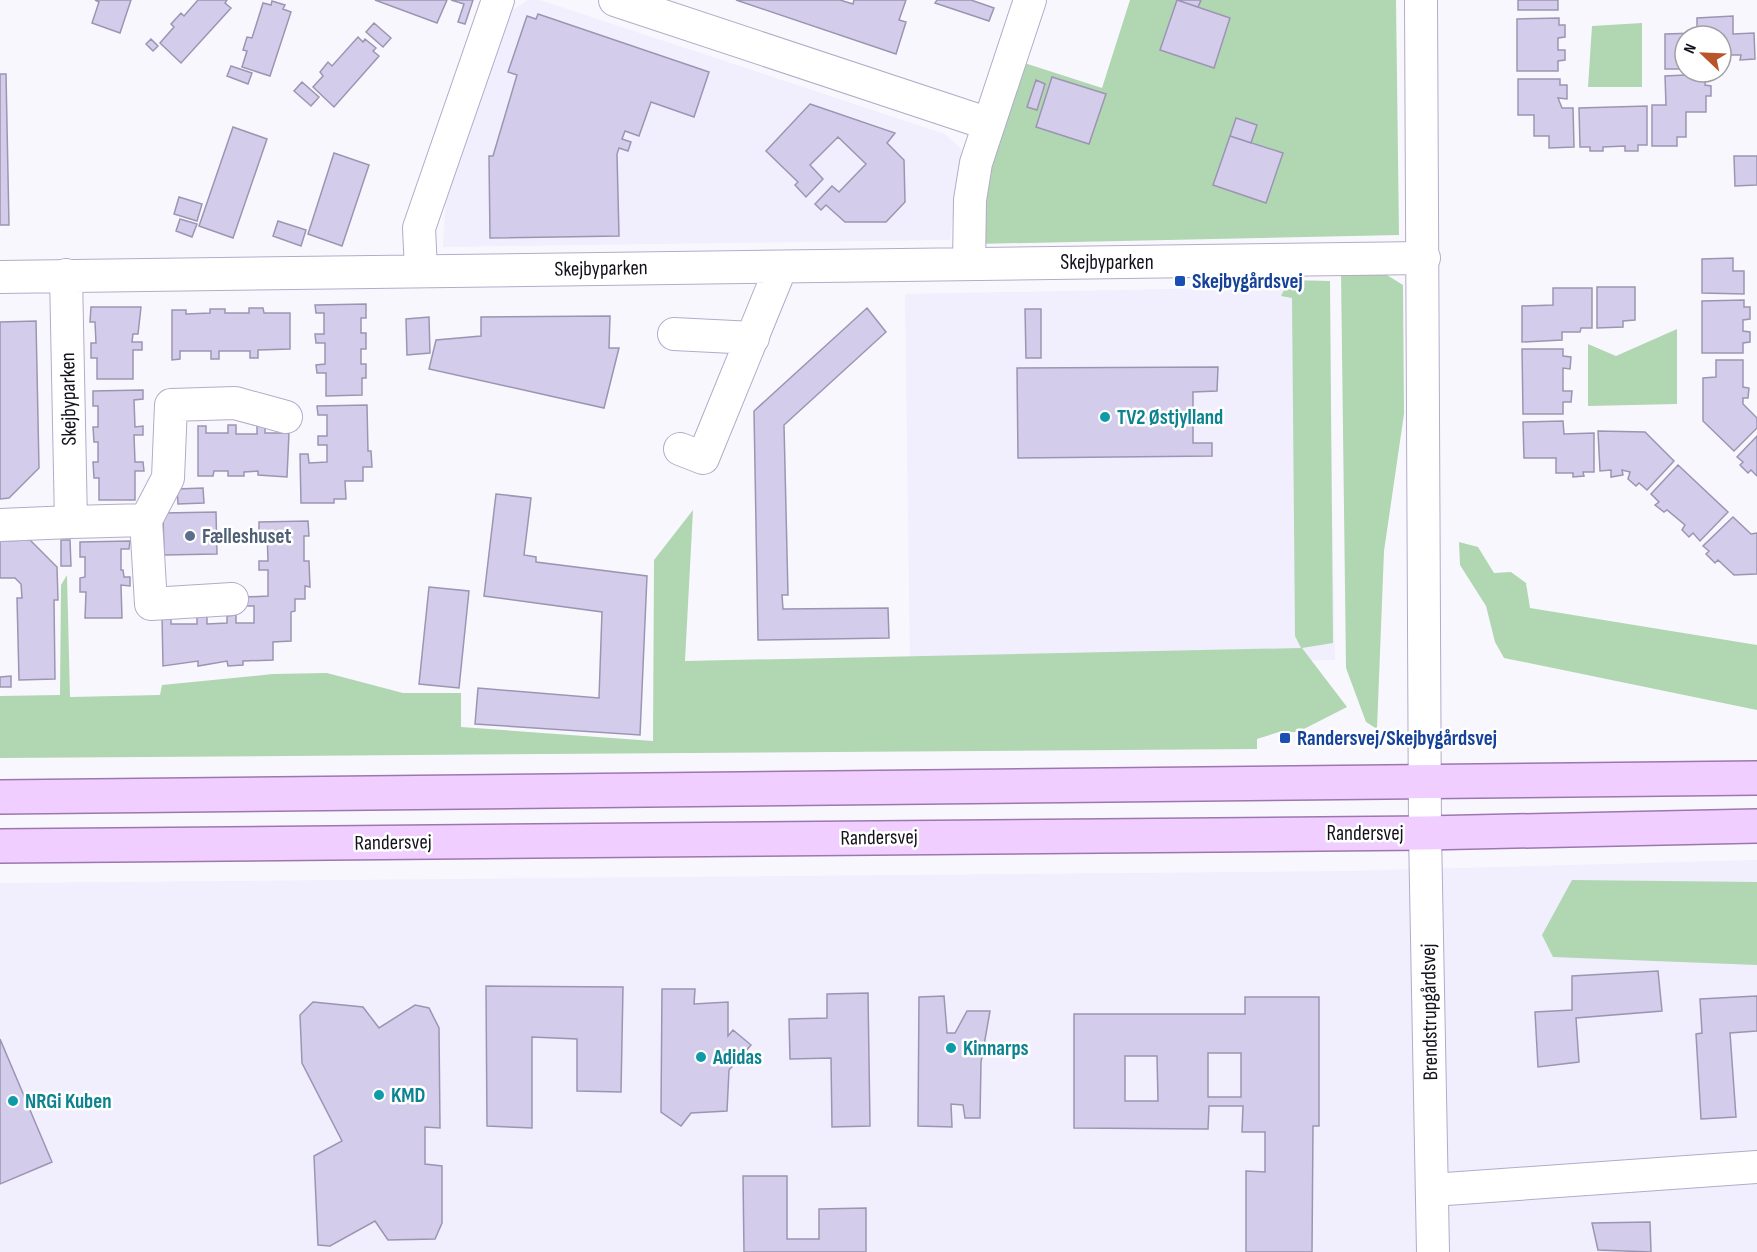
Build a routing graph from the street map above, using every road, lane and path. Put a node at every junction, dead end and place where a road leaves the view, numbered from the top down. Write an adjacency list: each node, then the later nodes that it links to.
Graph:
1 (498, 0): 9 (street)
2 (615, 0): 5 (street)
3 (1030, 0): 5 (street)
4 (1421, 0): 6 (street)
5 (989, 124): 7 (street)
6 (1424, 258): 7 (street, Skejbyparken); 21 (street)
7 (969, 263): 8 (street, Skejbyparken)
8 (781, 267): 9 (street, Skejbyparken); 13 (street)
9 (421, 270): 10 (street, Skejbyparken)
10 (66, 275): 11 (street, Skejbyparken); 17 (street, Skejbyparken)
11 (0, 278)
12 (674, 334): 13 (street)
13 (753, 338): 15 (street)
14 (286, 417): 16 (street)
15 (692, 454)
16 (146, 520): 17 (street); 19 (street)
17 (71, 522): 18 (street)
18 (0, 525)
19 (232, 599)
20 (1757, 778): 21 (main road)
21 (1426, 781): 22 (main road); 24 (street, Brendstrupgårdsvej)
22 (0, 797)
23 (1757, 826): 24 (main road, Randersvej)
24 (1425, 833): 25 (main road, Randersvej); 27 (street, Brendstrupgårdsvej)
25 (0, 846)
26 (1757, 1167): 27 (street)
27 (1432, 1190): 28 (street, Brendstrupgårdsvej)
28 (1433, 1252)

